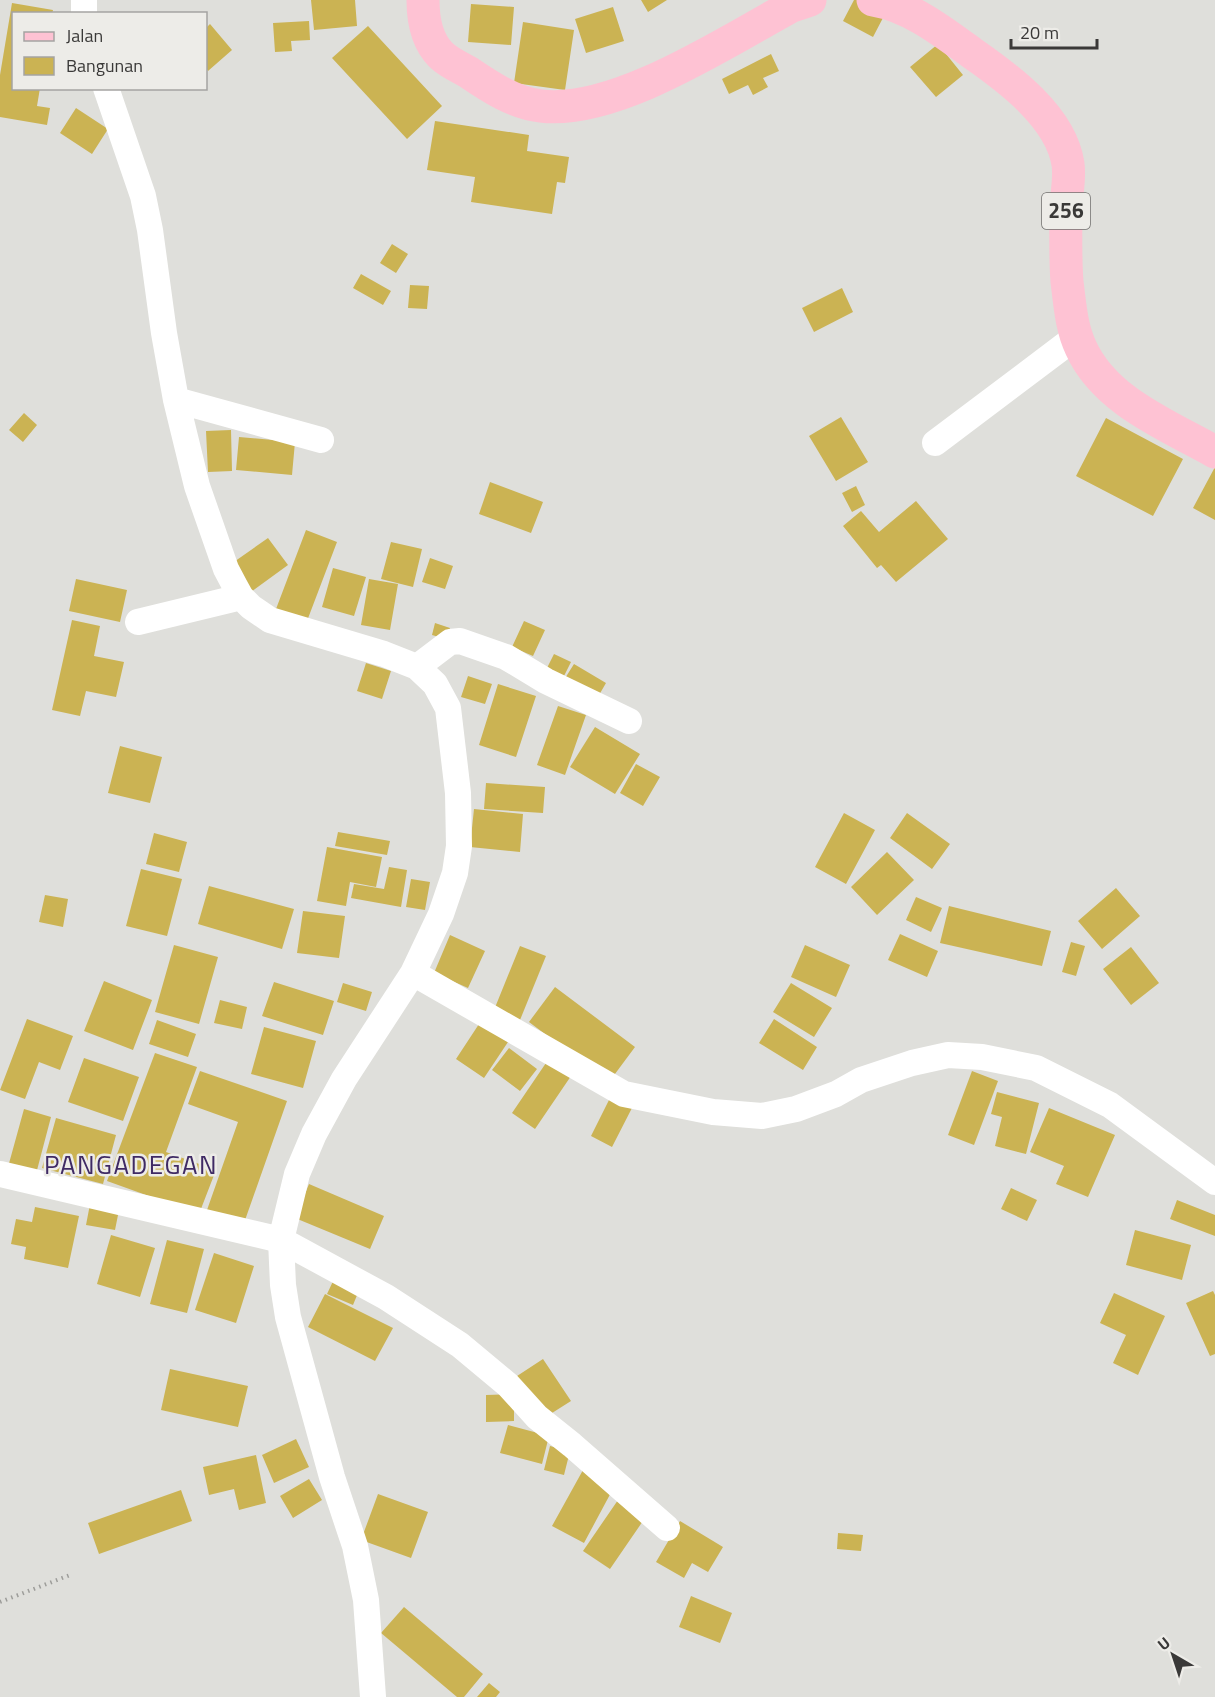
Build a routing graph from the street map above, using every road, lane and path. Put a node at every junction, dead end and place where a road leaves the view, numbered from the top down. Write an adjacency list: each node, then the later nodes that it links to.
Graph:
1 (423, 0): 2 (main road)
2 (810, 0)
3 (873, 0): 5 (main road, 256)
4 (107, 90): 6 (street)
5 (1077, 336): 8 (street); 9 (main road, 256)
6 (176, 400): 7 (street); 10 (street)
7 (321, 440)
8 (935, 443)
9 (1215, 452)
10 (242, 597): 11 (street); 12 (street)
11 (138, 622)
12 (417, 667): 13 (street); 14 (street)
13 (629, 721)
14 (413, 973): 16 (street); 17 (street)
15 (0, 1174): 17 (street)
16 (1215, 1182)
17 (281, 1240): 18 (street); 21 (street)
18 (667, 1528)
19 (70, 1575): 20 (path)
20 (0, 1602)
21 (373, 1697)

